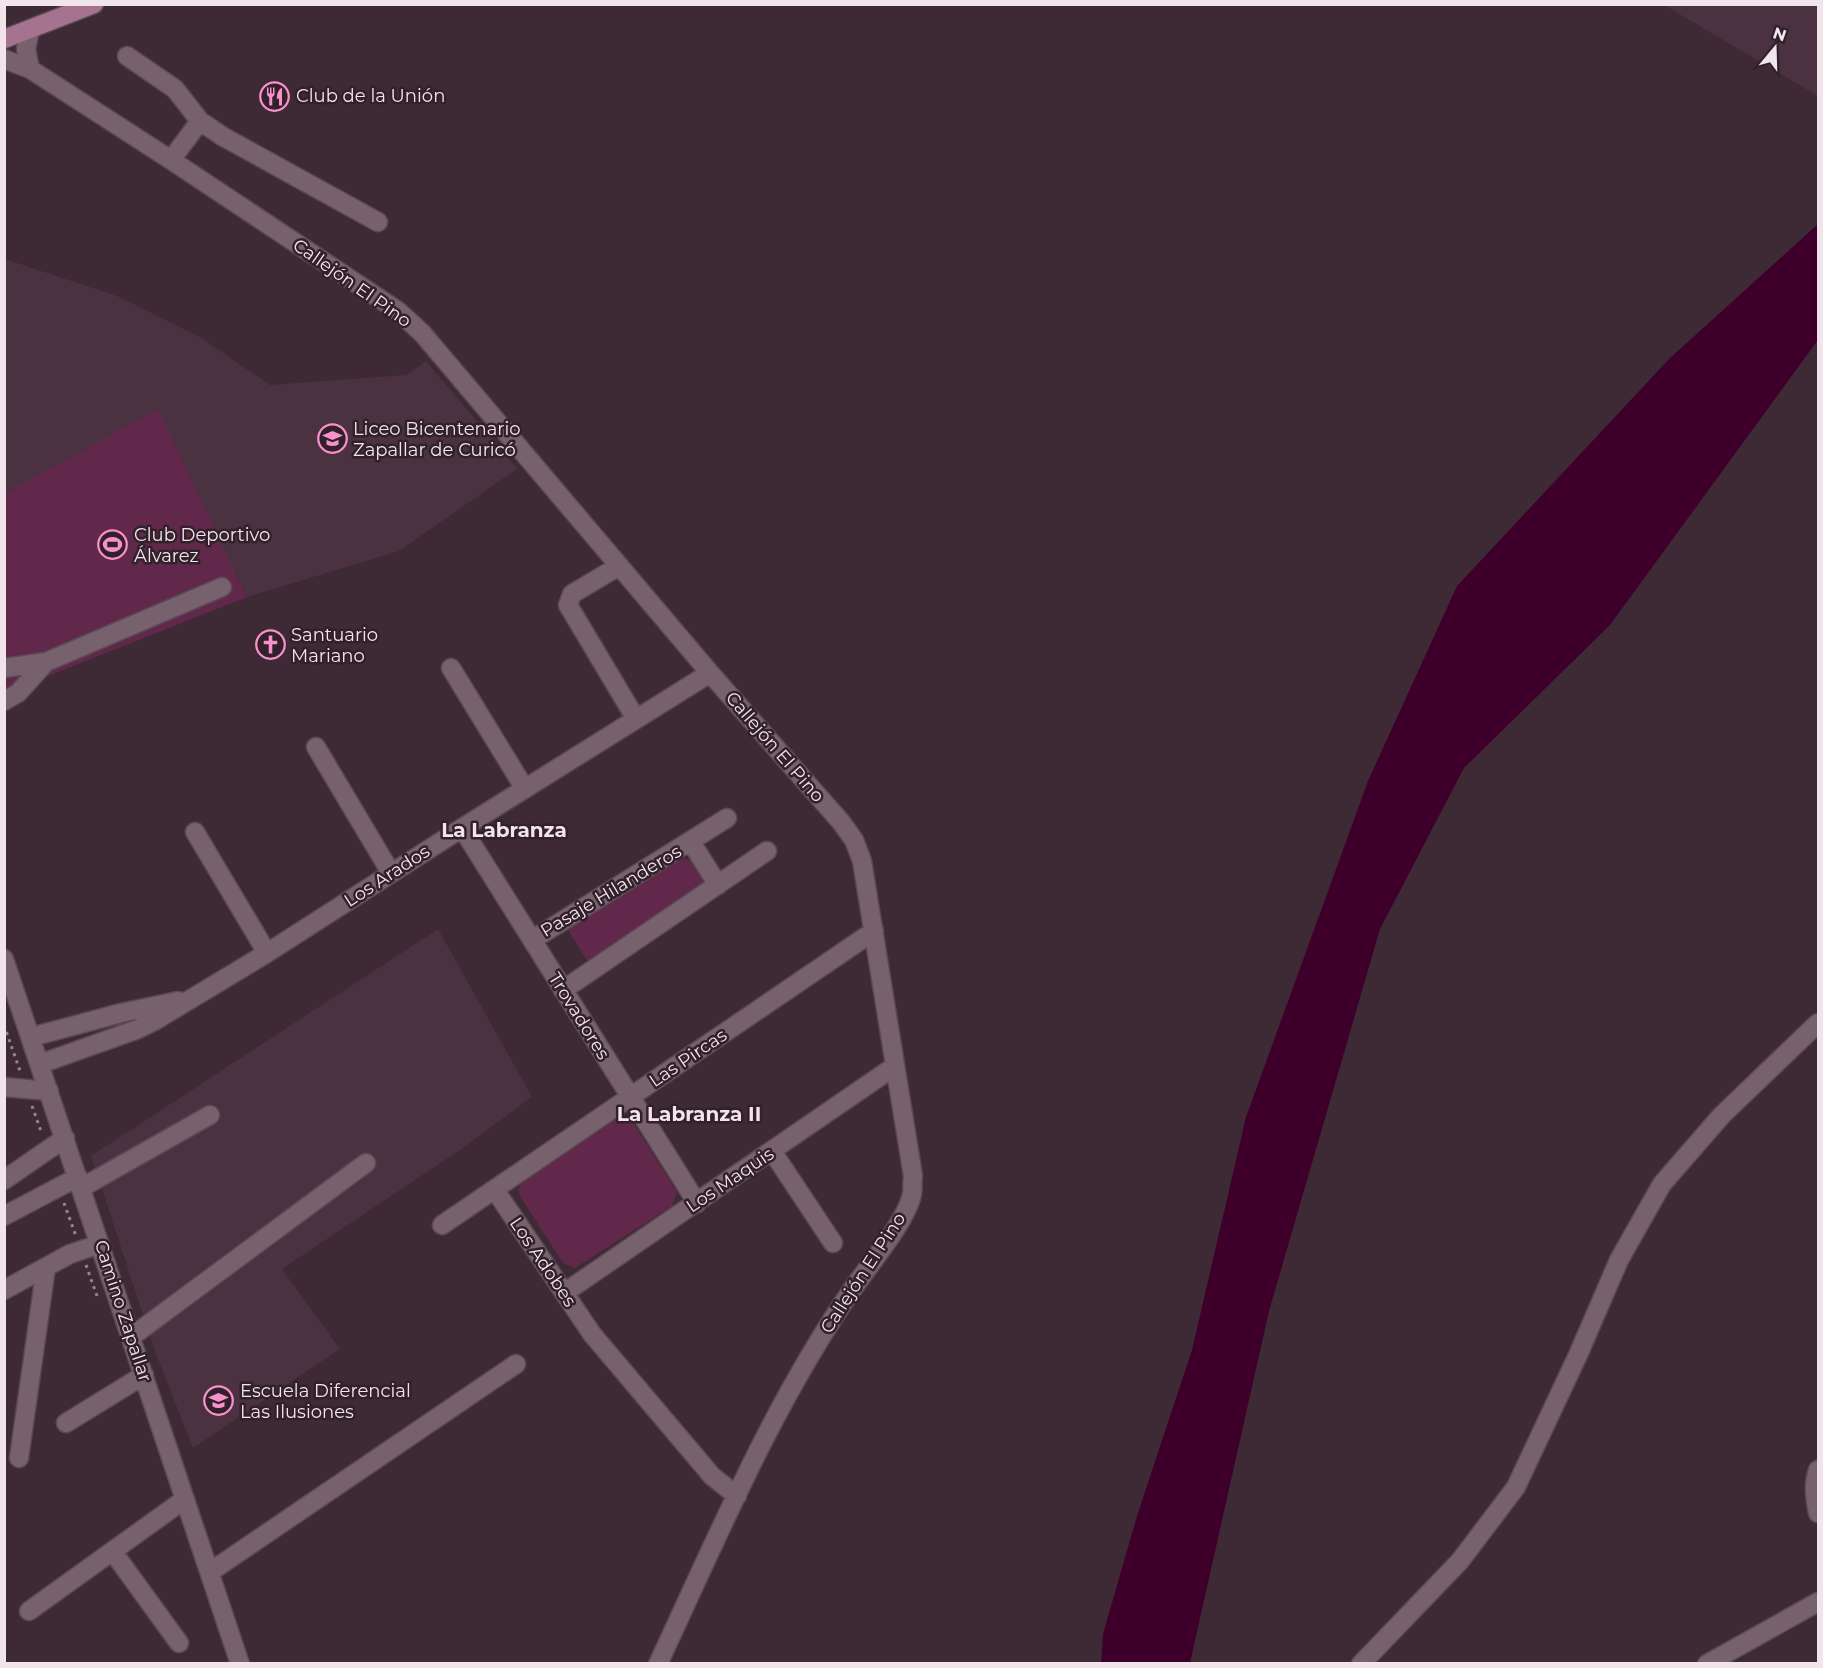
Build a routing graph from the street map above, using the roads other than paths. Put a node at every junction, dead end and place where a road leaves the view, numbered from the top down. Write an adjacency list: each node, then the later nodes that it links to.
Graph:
1 (94, 4): 2 (main road)
2 (30, 30): 3 (main road); 6 (street)
3 (4, 39)
4 (127, 56): 7 (street)
5 (4, 59): 6 (street, Callejón El Pino)
6 (30, 69): 8 (street, Callejón El Pino)
7 (201, 121): 8 (street); 9 (street)
8 (171, 160): 10 (street, Callejón El Pino)
9 (378, 222)
10 (619, 566): 15 (street, Callejón El Pino); 17 (street)
11 (222, 587): 12 (street)
12 (46, 663): 13 (street); 16 (street)
13 (4, 668)
14 (451, 668): 19 (street)
15 (710, 673): 17 (street, Los Arados); 27 (street, Callejón El Pino)
16 (4, 701)
17 (636, 719): 19 (street, Los Arados)
18 (316, 747): 25 (street)
19 (525, 789): 21 (street, Los Arados)
20 (728, 818): 23 (street, Pasaje Hilanderos)
21 (462, 828): 25 (street, Los Arados); 28 (street, Trovadores)
22 (195, 832): 29 (street)
23 (691, 842): 26 (street, Pasaje Hilanderos); 28 (street, Pasaje Hilanderos)
24 (767, 851): 26 (street)
25 (391, 873): 29 (street, Los Arados)
26 (718, 885): 31 (street)
27 (874, 931): 36 (street, Callejón El Pino); 39 (street, Las Pircas)
28 (532, 940): 31 (street, Trovadores)
29 (267, 953): 32 (street, Los Arados)
30 (4, 959): 34 (street, Camino Zapallar)
31 (563, 990): 39 (street, Trovadores)
32 (186, 1000): 34 (street, Los Arados); 35 (street, Los Arados)
33 (1818, 1023): 71 (street)
34 (31, 1037): 35 (street, Camino Zapallar)
35 (40, 1064): 38 (street, Camino Zapallar)
36 (896, 1066): 42 (street, Los Maquis); 61 (street, Callejón El Pino)
37 (4, 1086): 38 (street)
38 (49, 1091): 41 (street, Camino Zapallar)
39 (630, 1097): 46 (street, Las Pircas); 47 (street, Trovadores)
40 (210, 1115): 45 (street)
41 (65, 1138): 44 (street); 45 (street, Camino Zapallar)
42 (772, 1151): 47 (street, Los Maquis); 50 (street)
43 (366, 1164): 55 (street)
44 (4, 1180)
45 (80, 1182): 48 (street); 51 (street, Camino Zapallar)
46 (495, 1190): 49 (street, Las Pircas); 54 (street, Los Adobes)
47 (697, 1203): 54 (street, Los Maquis)
48 (4, 1216)
49 (442, 1226)
50 (833, 1243)
51 (100, 1244): 52 (street); 55 (street, Camino Zapallar)
52 (46, 1267): 53 (street); 59 (street)
53 (4, 1290)
54 (564, 1293): 61 (street, Los Adobes)
55 (131, 1337): 57 (street, Camino Zapallar)
56 (516, 1364): 65 (street)
57 (144, 1375): 58 (street); 62 (street, Camino Zapallar)
58 (66, 1423)
59 (19, 1458)
60 (1818, 1470): 63 (street)
61 (737, 1496): 70 (street, Callejón El Pino)
62 (185, 1499): 64 (street); 65 (street, Camino Zapallar)
63 (1818, 1513)
64 (113, 1552): 67 (street); 68 (street)
65 (210, 1572): 69 (street, Camino Zapallar)
66 (1818, 1602): 72 (street)
67 (30, 1611)
68 (179, 1643)
69 (235, 1661)
70 (658, 1664)
71 (1361, 1664)
72 (1707, 1664)

